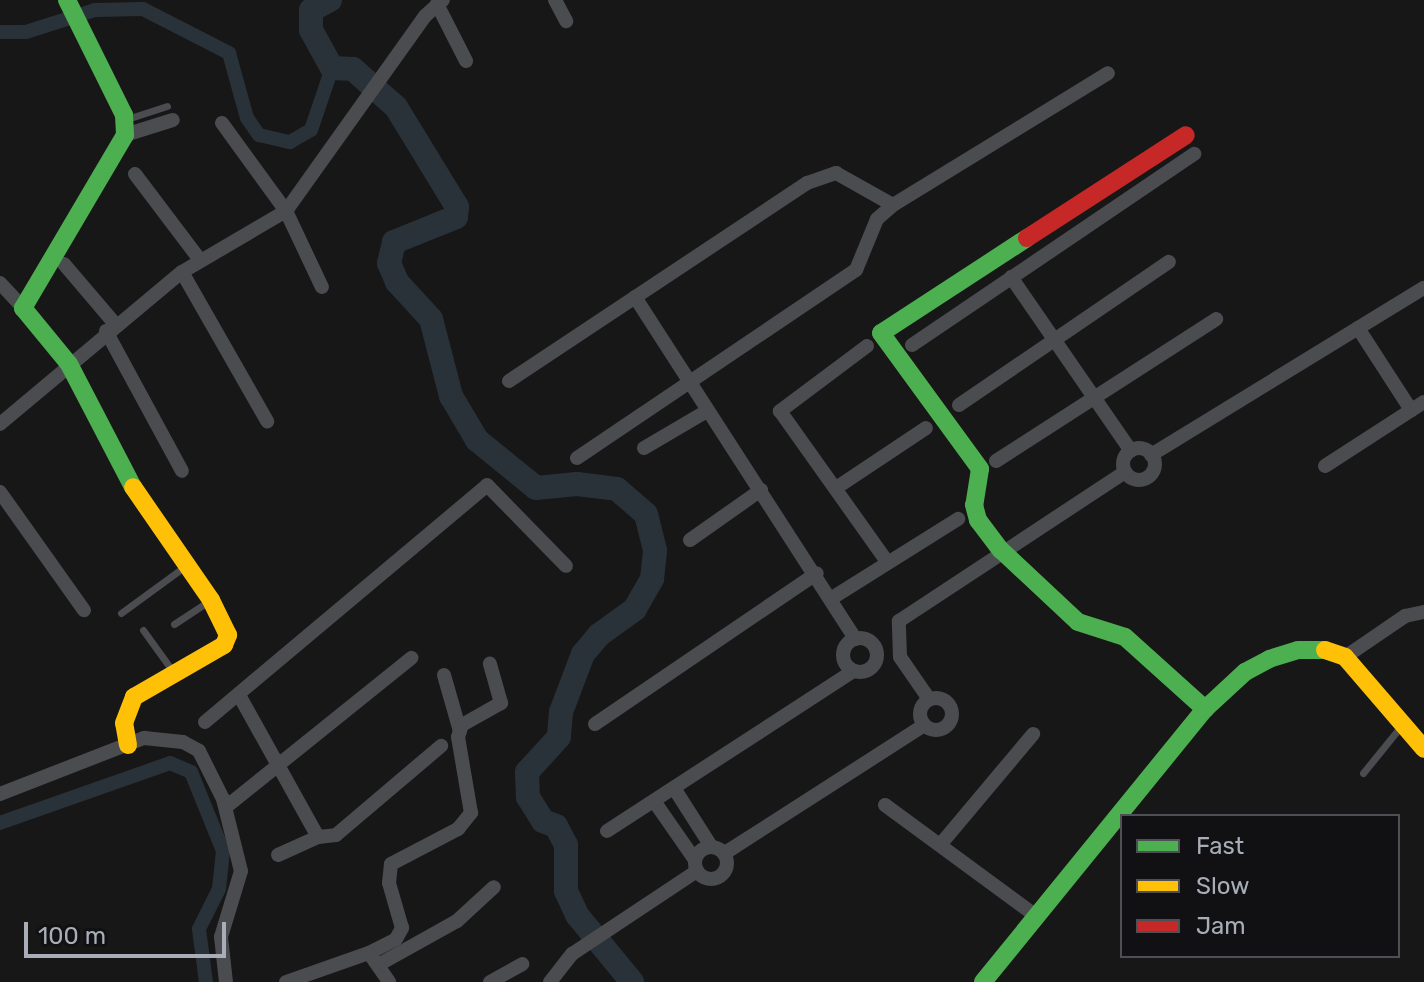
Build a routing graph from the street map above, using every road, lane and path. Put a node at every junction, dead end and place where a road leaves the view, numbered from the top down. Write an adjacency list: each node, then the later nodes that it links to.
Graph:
1 (555, 0): 4 (street)
2 (67, 1): 9 (street)
3 (440, 2): 5 (street); 14 (street)
4 (566, 21)
5 (466, 61)
6 (1108, 73): 13 (street)
7 (170, 113): 9 (street)
8 (222, 123): 14 (street)
9 (125, 127): 24 (street)
10 (1186, 135): 54 (street)
11 (1194, 154): 19 (street)
12 (135, 174): 15 (street)
13 (893, 205): 23 (street); 33 (street)
14 (286, 211): 15 (street); 21 (street)
15 (200, 260): 18 (street)
16 (1169, 262): 28 (street)
17 (64, 264): 26 (street)
18 (182, 272): 26 (street); 38 (street)
19 (1011, 277): 28 (street); 29 (street)
20 (0, 283): 24 (street)
21 (322, 287)
22 (1424, 288): 27 (street)
23 (635, 297): 32 (street); 33 (street)
24 (23, 308): 31 (street)
25 (1216, 319): 34 (street)
26 (111, 328): 31 (street); 47 (street)
27 (1358, 328): 36 (street); 43 (street)
28 (1054, 340): 34 (street); 35 (street)
29 (912, 345)
30 (867, 346): 49 (street)
31 (69, 364): 39 (street); 57 (street)
32 (509, 381)
33 (690, 386): 37 (street); 44 (street)
34 (1094, 397): 42 (street); 45 (street)
35 (959, 405)
36 (1418, 406): 46 (street)
37 (707, 411): 41 (street); 50 (street)
38 (267, 421)
39 (0, 424)
40 (926, 428): 49 (street)
41 (644, 448)
42 (1131, 451): 43 (street); 48 (street)
43 (1151, 455): 48 (street)
44 (577, 458)
45 (996, 461)
46 (1325, 466)
47 (182, 471)
48 (1125, 472): 54 (street)
49 (836, 488): 55 (street)
50 (761, 490): 53 (street); 58 (street)
51 (0, 492): 61 (street)
52 (958, 519): 55 (street)
53 (690, 540)
54 (1001, 550): 74 (street); 75 (street)
55 (888, 563): 59 (street)
56 (566, 566): 73 (street)
57 (185, 567): 60 (street); 63 (lane)
58 (817, 573): 59 (street); 77 (street)
59 (832, 598): 66 (street)
60 (211, 600): 64 (lane); 71 (street)
61 (84, 610)
62 (1424, 612): 67 (street)
63 (121, 613)
64 (174, 624)
65 (143, 630): 71 (lane)
66 (855, 639): 70 (street); 70 (street)
67 (1345, 657): 75 (street); 79 (street)
68 (411, 658): 85 (street)
69 (490, 664): 80 (street)
70 (853, 671): 87 (street)
71 (174, 674): 82 (street)
72 (444, 675): 80 (street)
73 (239, 695): 76 (street); 85 (street)
74 (929, 699): 78 (street); 78 (street)
75 (1205, 709): 99 (street)
76 (205, 722)
77 (595, 724)
78 (924, 725): 95 (street)
79 (1401, 726): 84 (street); 86 (lane)
80 (460, 731): 100 (street)
81 (1033, 734): 94 (street)
82 (128, 745): 88 (street); 91 (street)
83 (441, 746): 93 (street)
84 (1424, 749)
85 (278, 765): 91 (street); 93 (street)
86 (1363, 773)
87 (674, 788): 89 (street); 95 (street)
88 (0, 794)
89 (654, 801): 92 (street); 97 (street)
90 (885, 805): 94 (street)
91 (226, 807): 103 (street)
92 (607, 831)
93 (318, 837): 96 (street)
94 (940, 845): 99 (street)
95 (718, 850): 97 (street); 97 (street)
96 (278, 855)
97 (696, 865): 107 (street)
98 (494, 887): 102 (street)
99 (1035, 915): 108 (street)
100 (369, 953): 102 (street); 104 (street)
101 (522, 964): 106 (street)
102 (378, 965): 105 (street)
103 (226, 982)
104 (286, 982)
105 (389, 982)
106 (490, 982)
107 (550, 982)
108 (983, 982)

